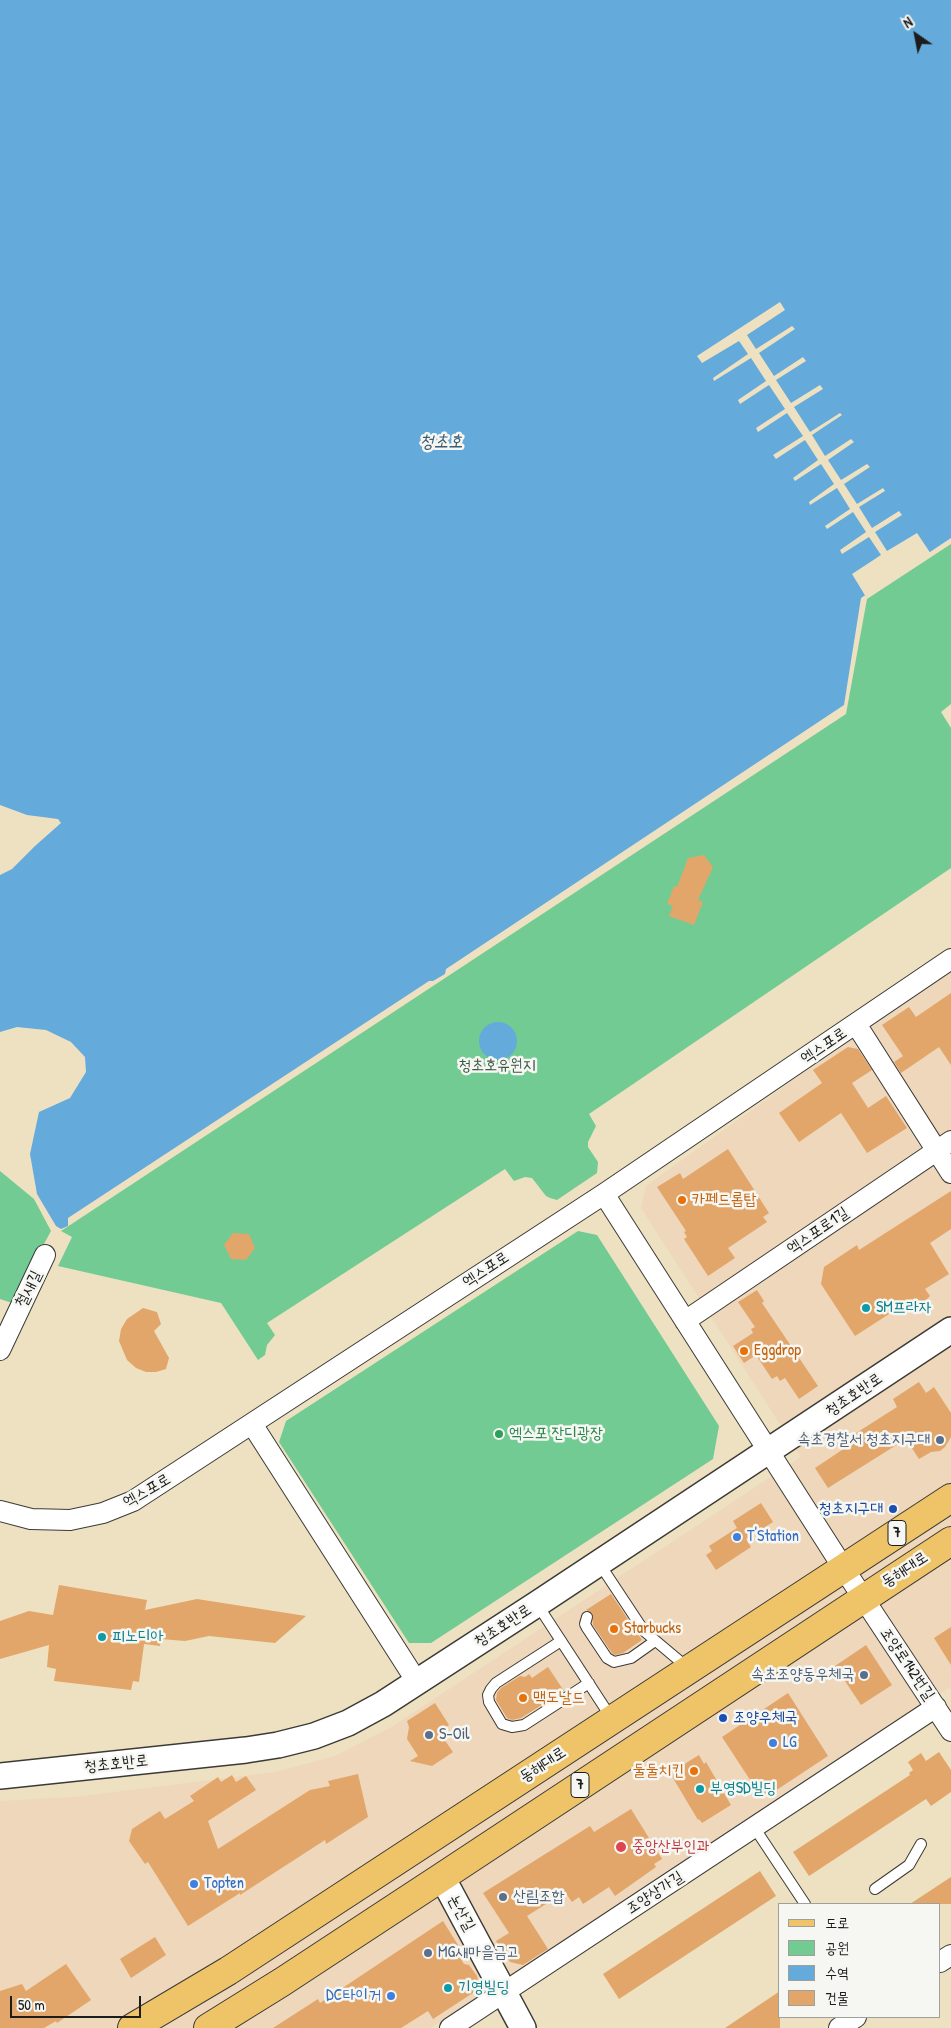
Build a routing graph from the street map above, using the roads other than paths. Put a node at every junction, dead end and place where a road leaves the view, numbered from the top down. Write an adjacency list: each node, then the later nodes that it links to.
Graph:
1 (951, 959): 2 (street, 엑스포로)
2 (856, 1024): 3 (street); 5 (street, 엑스포로)
3 (944, 1146): 4 (street); 7 (street, 엑스포로1길)
4 (951, 1173)
5 (604, 1194): 7 (street, 조양로142번길); 10 (street, 엑스포로)
6 (45, 1255): 9 (street, 철새길)
7 (685, 1321): 11 (street, 조양로142번길)
8 (951, 1330): 11 (street, 청초호반로)
9 (0, 1350)
10 (252, 1424): 13 (street, 엑스포로); 25 (street)
11 (768, 1452): 15 (street, 청초호반로); 16 (street, 조양로142번길)
12 (951, 1498): 16 (main road, 동해대로 / 7)
13 (0, 1511)
14 (951, 1541): 17 (main road, 동해대로 / 7)
15 (599, 1563): 19 (street, 청초호반로); 20 (lane)
16 (844, 1569): 17 (street, 조양로142번길); 24 (main road, 동해대로 / 7)
17 (863, 1598): 27 (street, 조양로142번길); 33 (main road, 동해대로 / 7)
18 (615, 1600): 20 (lane)
19 (537, 1604): 22 (lane); 25 (street, 청초호반로)
20 (627, 1605): 23 (lane)
21 (587, 1617): 23 (lane)
22 (561, 1641): 26 (lane); 26 (lane)
23 (655, 1642): 24 (lane)
24 (690, 1669): 28 (main road, 동해대로 / 7)
25 (417, 1682): 30 (street, 청초호반로)
26 (589, 1683): 28 (lane)
27 (936, 1707): 29 (street, 조양로142번길); 31 (street, 조양상가길)
28 (612, 1719): 38 (main road, 동해대로 / 7)
29 (951, 1731)
30 (0, 1776)
31 (754, 1827): 35 (lane); 36 (street, 조양상가길)
32 (921, 1844): 34 (lane)
33 (442, 1877): 36 (street, 논산길); 39 (main road, 동해대로 / 7)
34 (875, 1888)
35 (804, 1903)
36 (504, 1992): 40 (street, 조양상가길); 41 (street, 논산길)
37 (854, 2018): 42 (street)
38 (132, 2028)
39 (208, 2028)
40 (450, 2028)
41 (523, 2028)
42 (839, 2028)

